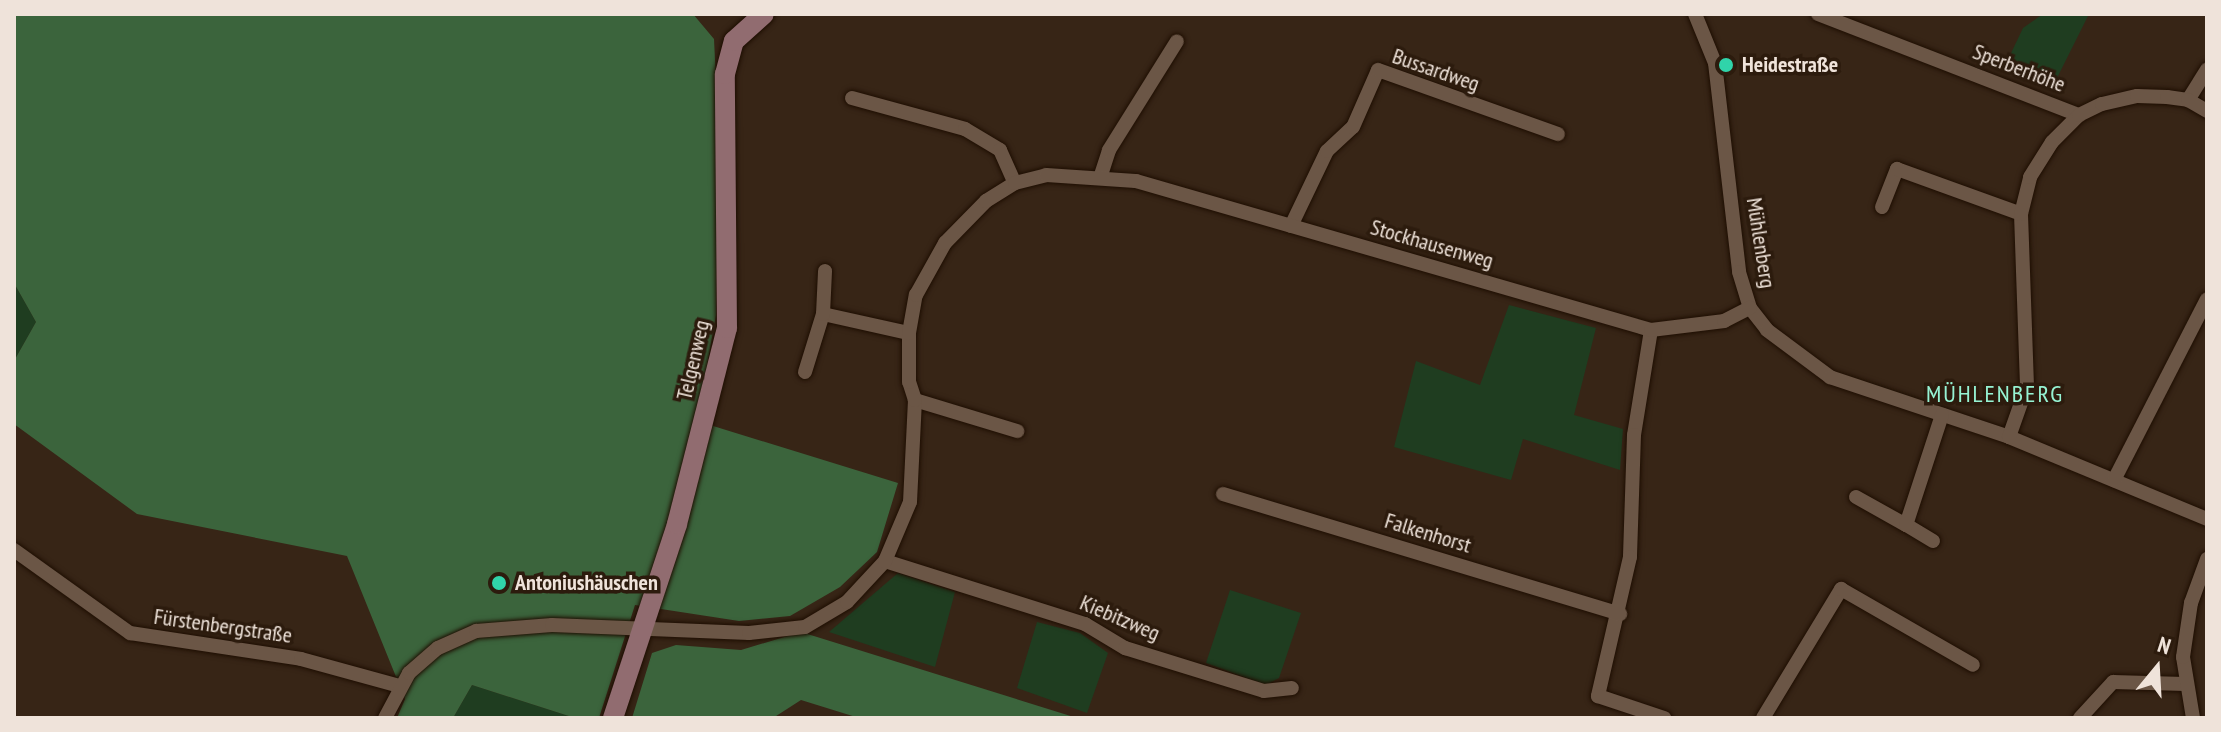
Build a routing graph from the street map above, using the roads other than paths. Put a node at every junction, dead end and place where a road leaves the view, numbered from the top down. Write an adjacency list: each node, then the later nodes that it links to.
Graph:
1 (764, 14): 37 (main road, Telgenweg)
2 (1695, 14): 18 (street, Mühlenberg)
3 (1818, 14): 9 (street, Sperberhöhe)
4 (1177, 41): 11 (street)
5 (2207, 69): 7 (street)
6 (852, 98): 12 (street)
7 (2188, 100): 8 (street, Sperberhöhe); 9 (street, Sperberhöhe)
8 (2207, 111)
9 (2079, 115): 14 (street)
10 (1558, 134): 15 (street, Bussardweg)
11 (1101, 175): 12 (street, Stockhausenweg); 15 (street, Stockhausenweg)
12 (1015, 183): 21 (street, Stockhausenweg)
13 (1882, 207): 14 (street)
14 (2021, 214): 26 (street)
15 (1291, 226): 20 (street, Stockhausenweg)
16 (825, 271): 19 (street)
17 (2207, 299): 27 (street)
18 (1750, 308): 20 (street, Stockhausenweg); 24 (street, Mühlenberg)
19 (823, 314): 21 (street); 22 (street)
20 (1651, 330): 36 (street)
21 (909, 333): 23 (street, Stockhausenweg)
22 (805, 372)
23 (915, 400): 25 (street); 35 (street, Stockhausenweg)
24 (1942, 415): 26 (street, Mühlenberg); 31 (street)
25 (1017, 431)
26 (2009, 437): 27 (street, Mühlenberg)
27 (2114, 480): 30 (street, Mühlenberg)
28 (1223, 494): 36 (street, Falkenhorst)
29 (1856, 497): 31 (street)
30 (2207, 519)
31 (1906, 525): 32 (street)
32 (1933, 541)
33 (14, 550): 40 (street, Fürstenbergstraße)
34 (2207, 559): 39 (street)
35 (885, 561): 37 (street, Stockhausenweg); 41 (street, Kiebitzweg)
36 (1620, 614): 44 (street)
37 (642, 630): 40 (street, Stockhausenweg); 43 (main road, Telgenweg)
38 (1973, 665): 45 (street)
39 (2185, 684): 46 (street); 47 (street)
40 (400, 686): 42 (street, Stockhausenweg)
41 (1292, 688)
42 (385, 718)
43 (613, 718)
44 (1664, 718)
45 (1763, 718)
46 (2080, 718)
47 (2193, 718)

